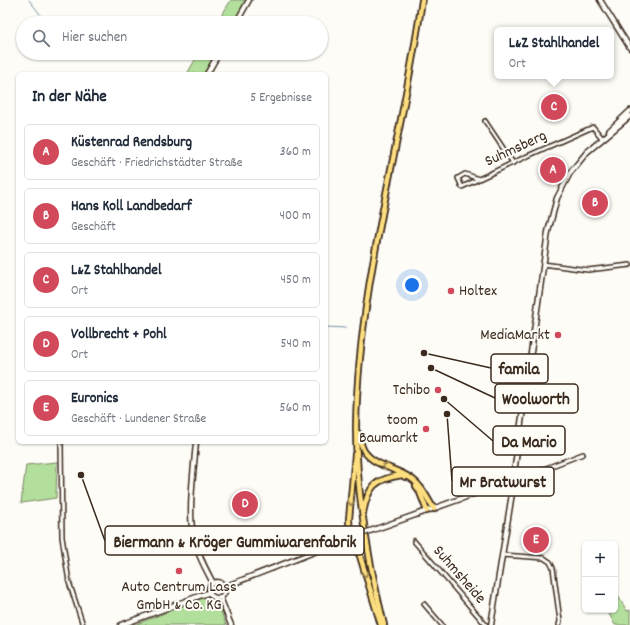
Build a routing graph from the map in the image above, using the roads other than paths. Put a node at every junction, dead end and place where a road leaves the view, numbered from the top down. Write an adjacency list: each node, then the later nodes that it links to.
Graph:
1 (249, 0): 4 (street)
2 (422, 0): 16 (main road)
3 (600, 0): 5 (street)
4 (240, 16)
5 (630, 48)
6 (215, 60): 7 (street)
7 (208, 72)
8 (630, 111): 11 (street)
9 (630, 116): 11 (street)
10 (486, 121): 12 (street)
11 (604, 136): 12 (street, Suhmsberg); 14 (street)
12 (513, 163): 13 (street, Suhmsberg)
13 (479, 179): 13 (street, Suhmsberg)
14 (544, 264): 15 (street); 21 (street)
15 (630, 265)
16 (356, 428): 17 (main road); 25 (main road, one-way to 16)
17 (356, 436): 27 (main road); 28 (main road, one-way to 28)
18 (61, 444): 38 (street)
19 (196, 444): 31 (street)
20 (583, 454): 22 (street)
21 (514, 473): 22 (street); 23 (street)
22 (520, 478): 24 (street)
23 (506, 481): 24 (street); 25 (street)
24 (513, 487): 32 (street)
25 (434, 509): 26 (street)
26 (427, 511): 27 (main road); 28 (street, bridge)
27 (362, 518): 41 (main road)
28 (350, 538): 34 (street); 41 (main road, one-way to 41)
29 (414, 541): 43 (street, Suhmsheide)
30 (118, 546): 31 (street)
31 (196, 546): 33 (street)
32 (502, 555): 44 (street); 45 (street)
33 (213, 583): 34 (street); 35 (street)
34 (224, 587): 36 (street)
35 (210, 592): 36 (street); 39 (street)
36 (220, 597): 40 (street)
37 (424, 604): 42 (street)
38 (83, 625)
39 (121, 625)
40 (231, 625)
41 (382, 625)
42 (442, 625)
43 (486, 625)
44 (492, 625)
45 (559, 625)

